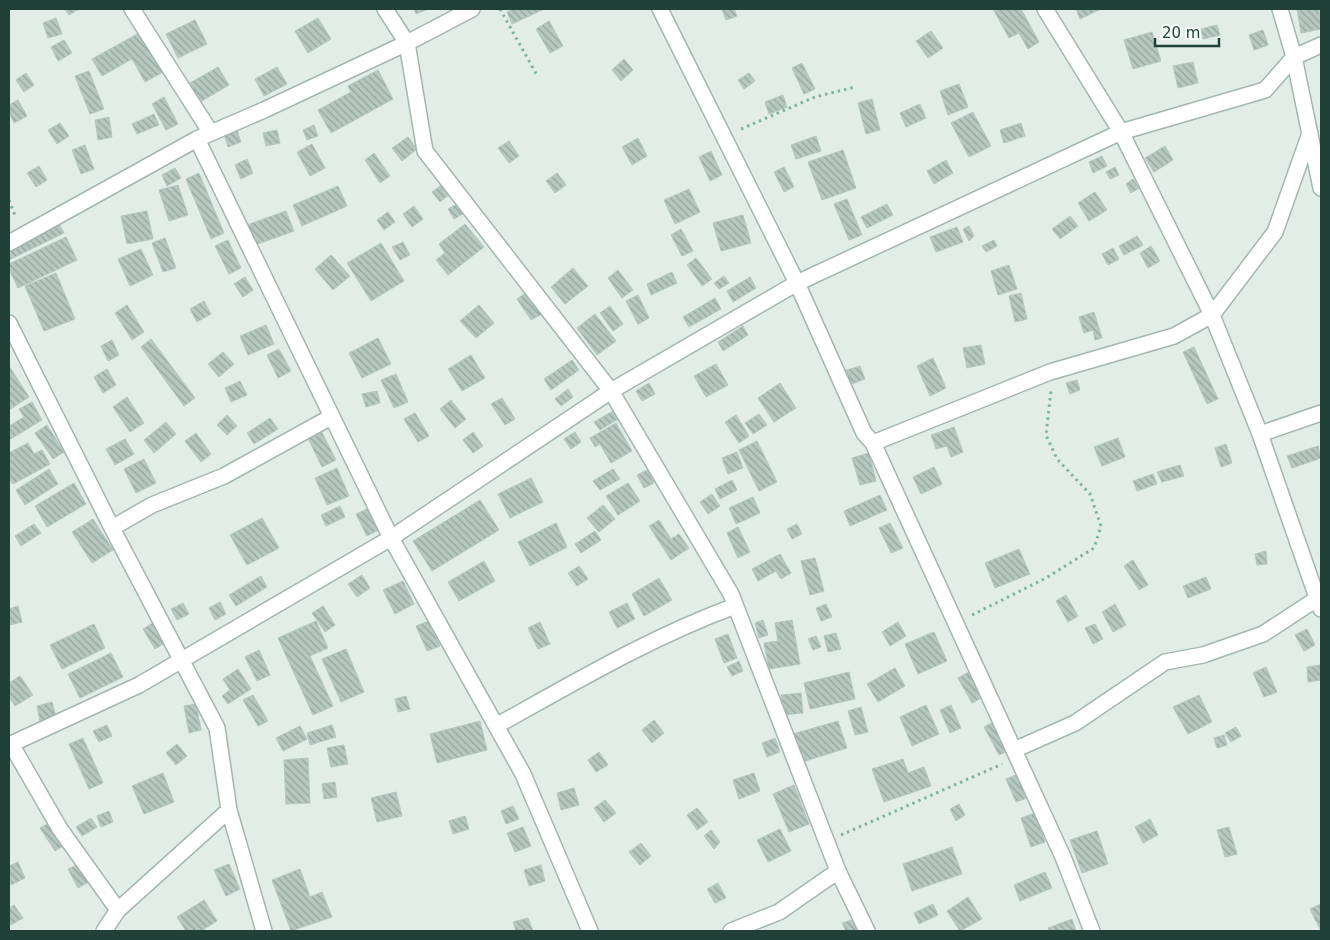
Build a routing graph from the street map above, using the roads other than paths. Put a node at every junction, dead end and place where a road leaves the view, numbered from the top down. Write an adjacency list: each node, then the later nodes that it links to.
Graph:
1 (132, 9): 12 (street)
2 (385, 9): 7 (street)
3 (472, 9): 7 (street)
4 (660, 9): 15 (street)
5 (1045, 9): 10 (street)
6 (1280, 9): 9 (street)
7 (407, 43): 12 (street); 18 (street)
8 (1321, 45): 9 (street)
9 (1294, 57): 10 (street); 11 (street)
10 (1121, 132): 15 (street); 16 (street)
11 (1310, 133): 13 (street); 16 (street)
12 (204, 136): 14 (street); 20 (street)
13 (1321, 188)
14 (9, 243)
15 (797, 283): 18 (street); 22 (street)
16 (1212, 315): 21 (street); 22 (street)
17 (9, 323): 23 (street)
18 (611, 391): 24 (street); 26 (street)
19 (1321, 413): 21 (street)
20 (331, 417): 23 (street); 24 (street)
21 (1260, 434): 25 (street)
22 (873, 443): 30 (street)
23 (112, 528): 27 (street)
24 (391, 538): 27 (street); 28 (street)
25 (1319, 604): 30 (street)
26 (735, 606): 28 (street); 32 (street)
27 (182, 660): 29 (street); 31 (street)
28 (496, 726): 36 (street)
29 (10, 745): 33 (street)
30 (1016, 754): 39 (street)
31 (229, 810): 33 (street); 35 (street)
32 (838, 872): 37 (street); 38 (street)
33 (118, 910): 34 (street)
34 (104, 931)
35 (264, 931)
36 (590, 931)
37 (731, 931)
38 (867, 931)
39 (1092, 931)

